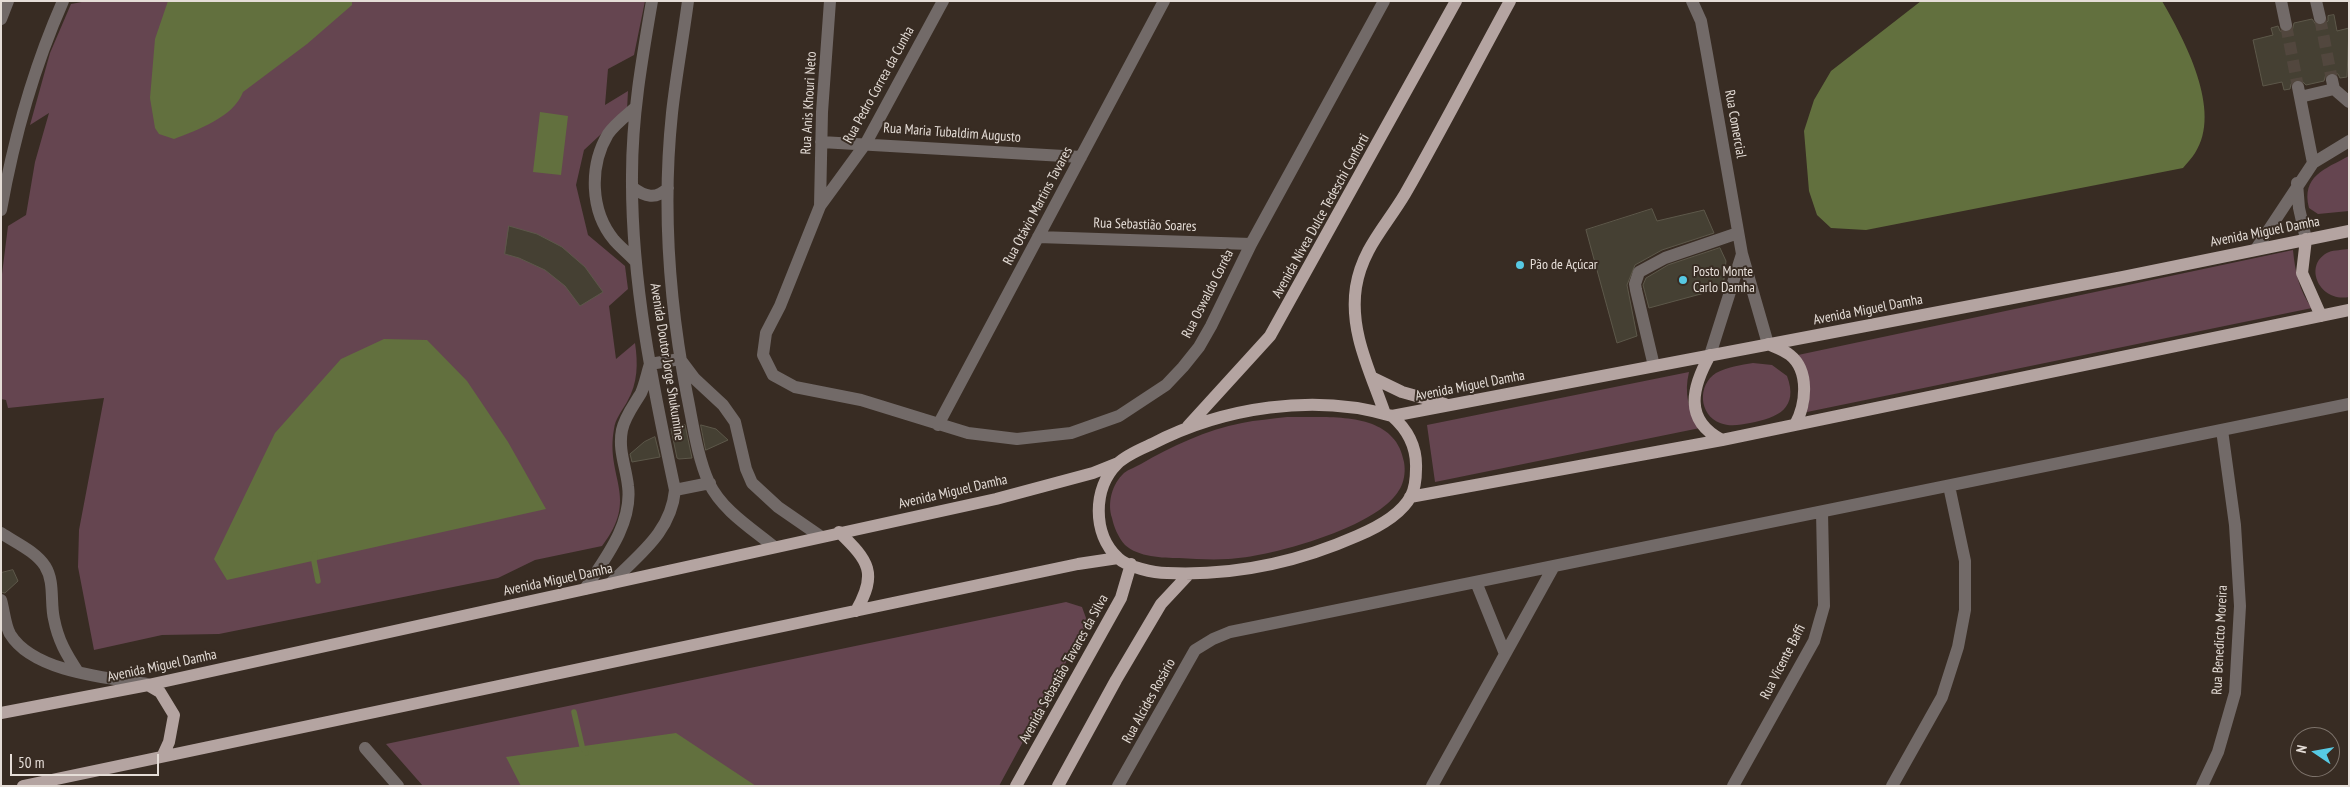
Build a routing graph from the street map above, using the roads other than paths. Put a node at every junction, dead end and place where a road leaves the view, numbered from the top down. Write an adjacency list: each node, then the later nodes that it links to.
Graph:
1 (8, 1): 15 (street)
2 (63, 1): 28 (street)
3 (652, 1): 18 (street, Avenida Doutor Jorge Shukumine)
4 (688, 1): 26 (street, Avenida Doutor Jorge Shukumine)
5 (830, 1): 20 (street, Rua Anis Khouri Neto)
6 (943, 1): 21 (street, Rua Pedro Correa da Cunha)
7 (1164, 1): 22 (street, Rua Otávio Martins Tavares)
8 (1384, 1): 33 (street, Rua Oswaldo Corrêa)
9 (1456, 1): 51 (main road, Avenida Nívea Dulce Tedeschi Conforti)
10 (1510, 1): 45 (main road)
11 (1692, 1): 30 (street, Rua Comercial)
12 (2281, 1): 16 (street)
13 (2316, 1): 14 (street)
14 (2320, 18)
15 (1, 19)
16 (2286, 25)
17 (2349, 102): 23 (street)
18 (636, 107): 25 (street, Avenida Doutor Jorge Shukumine); 36 (street)
19 (2349, 140): 23 (street)
20 (821, 142): 21 (street, Rua Maria Tubaldim Augusto); 27 (street, Rua Anis Khouri Neto)
21 (866, 143): 22 (street, Rua Maria Tubaldim Augusto); 27 (street, Rua Pedro Correa da Cunha)
22 (1081, 157): 31 (street, Rua Otávio Martins Tavares)
23 (2313, 163): 24 (street)
24 (2298, 183): 32 (street); 34 (street)
25 (632, 186): 26 (street); 36 (street, Avenida Doutor Jorge Shukumine)
26 (668, 188): 42 (street, Avenida Doutor Jorge Shukumine)
27 (820, 206): 39 (street, Rua Pedro Correa da Cunha)
28 (1, 210)
29 (2349, 231): 32 (main road, Avenida Miguel Damha)
30 (1738, 233): 35 (street, Rua Comercial); 44 (street)
31 (1038, 236): 33 (street, Rua Sebastião Soares); 49 (street, Rua Otávio Martins Tavares)
32 (2306, 239): 34 (main road, Avenida Miguel Damha); 38 (main road)
33 (1251, 244): 49 (street, Rua Oswaldo Corrêa)
34 (2256, 248): 40 (main road, Avenida Miguel Damha)
35 (1742, 254): 40 (street, Rua Comercial); 41 (street, Rua Comercial)
36 (636, 262): 43 (street, Avenida Doutor Jorge Shukumine)
37 (2349, 310): 38 (main road)
38 (2321, 316): 50 (main road)
39 (764, 344): 49 (street, Rua Oswaldo Corrêa)
40 (1768, 344): 41 (main road, Avenida Miguel Damha); 50 (main road)
41 (1710, 355): 44 (main road, Avenida Miguel Damha); 53 (main road)
42 (680, 359): 43 (street); 55 (street, Avenida Doutor Jorge Shukumine); 62 (street)
43 (650, 364): 57 (street, Avenida Doutor Jorge Shukumine); 70 (street)
44 (1654, 366): 47 (main road, Avenida Miguel Damha)
45 (1373, 378): 47 (main road); 48 (main road)
46 (2349, 404): 52 (street, Rua Alcides Rosário)
47 (1448, 405): 48 (main road, Avenida Miguel Damha)
48 (1389, 415): 51 (main road, Avenida Miguel Damha); 58 (main road)
49 (938, 425)
50 (1795, 425): 53 (main road)
51 (1186, 428): 54 (main road, Avenida Miguel Damha)
52 (2222, 430): 56 (street, Rua Alcides Rosário); 88 (street, Rua Benedicto Moreira)
53 (1722, 440): 58 (main road)
54 (1118, 463): 60 (main road, Avenida Miguel Damha); 64 (main road)
55 (710, 483): 57 (street); 63 (street, Avenida Doutor Jorge Shukumine)
56 (1949, 486): 59 (street, Rua Alcides Rosário); 87 (street)
57 (675, 490): 69 (street, Avenida Doutor Jorge Shukumine)
58 (1410, 497): 67 (main road)
59 (1822, 512): 66 (street, Rua Alcides Rosário); 86 (street, Rua Vicente Baffi)
60 (840, 532): 62 (main road, Avenida Miguel Damha); 72 (main road)
61 (1, 533): 75 (street)
62 (820, 536): 63 (main road, Avenida Miguel Damha)
63 (773, 546): 69 (main road, Avenida Miguel Damha)
64 (1118, 558): 65 (main road); 72 (main road)
65 (1131, 564): 67 (main road); 82 (main road, Avenida Sebastião Tavares da Silva)
66 (1554, 566): 68 (street, Rua Alcides Rosário); 74 (street)
67 (1189, 574): 83 (main road)
68 (1476, 582): 74 (street); 84 (street, Rua Alcides Rosário)
69 (610, 584): 70 (main road, Avenida Miguel Damha)
70 (585, 589): 76 (main road, Avenida Miguel Damha)
71 (1, 600): 73 (street)
72 (856, 611): 79 (main road)
73 (6, 634): 75 (street)
74 (1505, 654): 85 (street)
75 (78, 672): 76 (street)
76 (148, 685): 77 (main road, Avenida Miguel Damha); 79 (main road)
77 (1, 713)
78 (365, 748): 81 (street)
79 (162, 755): 80 (main road)
80 (23, 786)
81 (398, 786)
82 (1016, 786)
83 (1058, 786)
84 (1118, 786)
85 (1432, 786)
86 (1733, 786)
87 (1892, 786)
88 (2202, 786)

